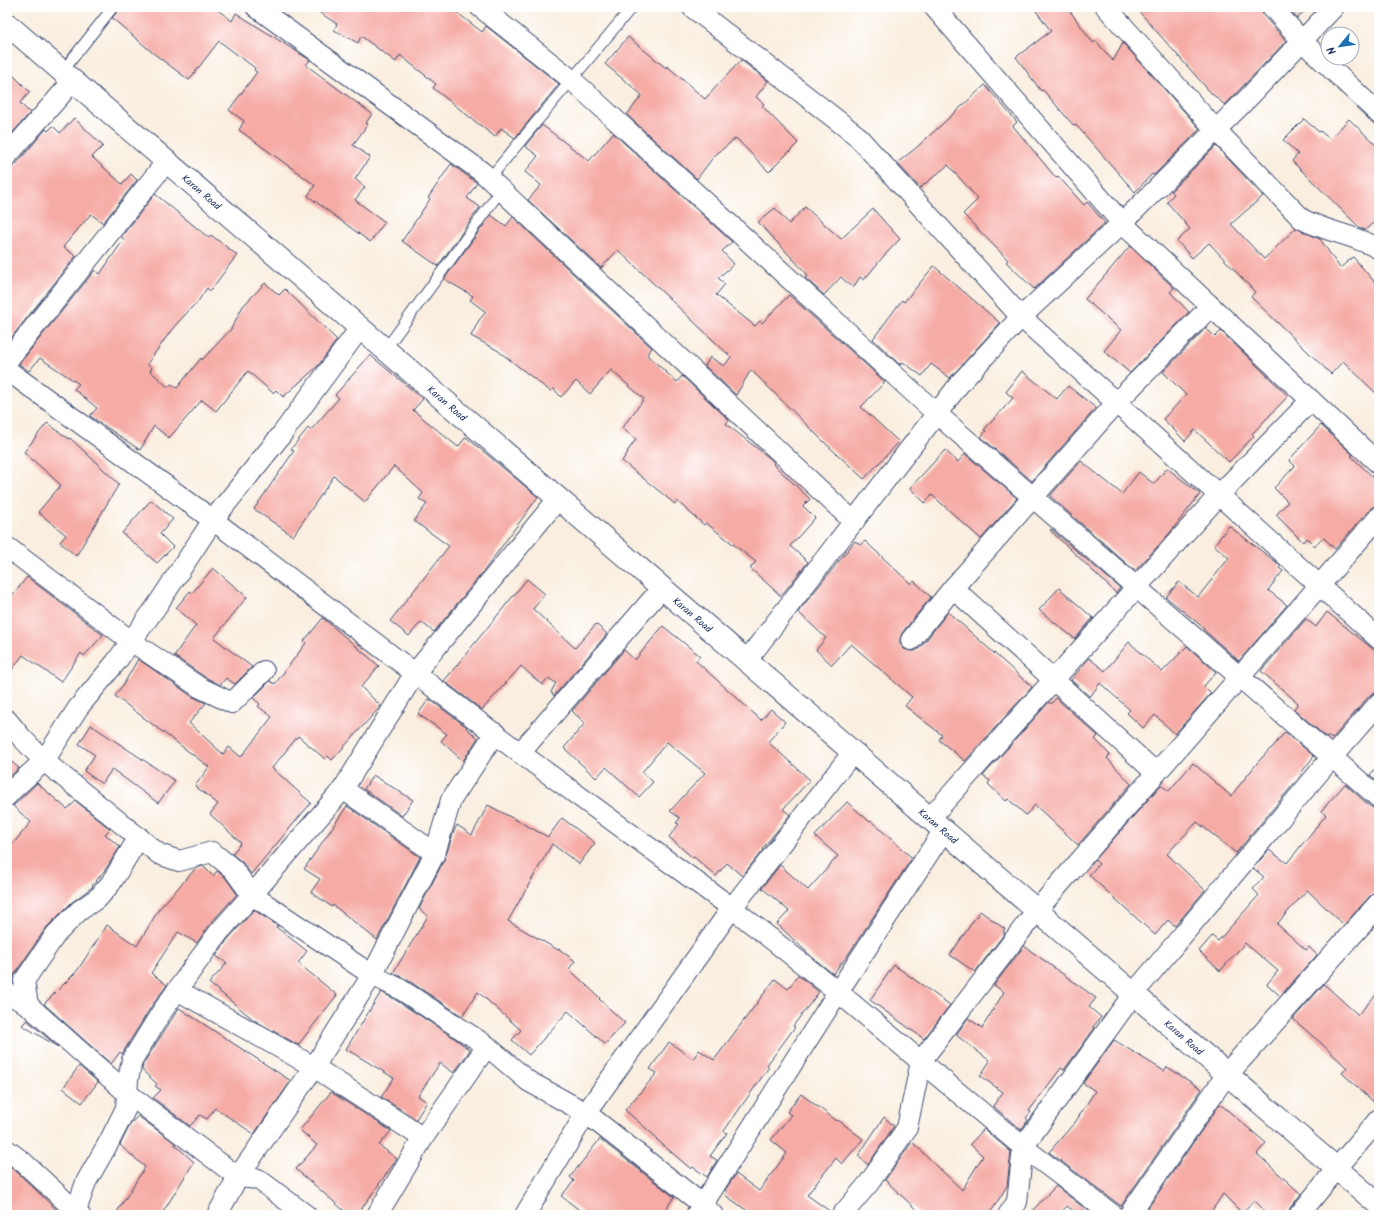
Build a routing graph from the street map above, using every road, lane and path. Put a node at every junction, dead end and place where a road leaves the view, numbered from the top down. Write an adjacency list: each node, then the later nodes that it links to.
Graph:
1 (113, 7): 12 (lane)
2 (256, 7): 18 (street)
3 (480, 7): 13 (street)
4 (632, 7): 13 (lane)
5 (692, 7): 22 (street)
6 (934, 7): 19 (street)
7 (1106, 7): 15 (street)
8 (1272, 7): 11 (street)
9 (1334, 7): 11 (street)
10 (7, 24): 12 (street, Karan Road)
11 (1302, 41): 14 (street); 15 (street)
12 (68, 76): 16 (street); 17 (street, Karan Road)
13 (572, 80): 18 (lane); 29 (street)
14 (1379, 114)
15 (1216, 130): 19 (street); 20 (street)
16 (7, 156)
17 (167, 161): 23 (street, Karan Road); 25 (street)
18 (495, 185): 24 (lane); 36 (street)
19 (1122, 223): 21 (street); 22 (street)
20 (1379, 249)
21 (1211, 306): 27 (street); 28 (street)
22 (1021, 317): 28 (street); 29 (street)
23 (360, 328): 24 (street, Karan Road); 35 (street)
24 (385, 350): 33 (street, Karan Road)
25 (7, 362)
26 (7, 370): 35 (street)
27 (1311, 400): 30 (street); 31 (street)
28 (1117, 402): 31 (street); 32 (street)
29 (937, 414): 32 (street); 36 (street)
30 (1379, 464)
31 (1219, 495): 38 (street); 39 (street)
32 (1034, 497): 39 (street); 41 (street)
33 (558, 499): 40 (street, Karan Road); 47 (street)
34 (1379, 517): 38 (street)
35 (213, 520): 44 (street); 47 (street)
36 (854, 522): 45 (street)
37 (10, 556): 44 (street)
38 (1319, 585): 42 (street); 48 (street)
39 (1137, 587): 48 (street); 49 (street)
40 (662, 588): 45 (street, Karan Road); 54 (street)
41 (953, 588): 43 (street); 49 (street)
42 (1379, 639)
43 (911, 640)
44 (131, 641): 46 (street); 56 (street)
45 (747, 660): 53 (street, Karan Road)
46 (264, 671)
47 (415, 673): 52 (street); 58 (street)
48 (1240, 676): 55 (street); 57 (street)
49 (1053, 680): 57 (street); 61 (street)
50 (1379, 704): 55 (street)
51 (7, 720): 56 (street)
52 (495, 733): 54 (street); 63 (street)
53 (853, 752): 61 (street, Karan Road); 66 (street)
54 (520, 753): 66 (street)
55 (1332, 757): 60 (street); 72 (street)
56 (44, 760): 59 (street); 62 (street)
57 (1156, 773): 67 (street)
58 (343, 789): 63 (street); 64 (street)
59 (7, 796)
60 (1379, 798)
61 (937, 824): 67 (street, Karan Road); 70 (street)
62 (139, 837): 64 (street); 73 (street)
63 (435, 853): 68 (street)
64 (252, 895): 68 (street); 69 (street)
65 (1379, 904): 77 (street)
66 (732, 908): 70 (street); 79 (street)
67 (1037, 910): 72 (street, Karan Road); 75 (street)
68 (372, 975): 74 (street); 76 (street)
69 (177, 990): 76 (street); 78 (street)
70 (838, 992): 75 (street); 87 (street)
71 (7, 993): 73 (street)
72 (1134, 993): 77 (street, Karan Road); 82 (street)
73 (28, 1005): 78 (street)
74 (487, 1046): 79 (street); 81 (street)
75 (921, 1061): 82 (street); 93 (street)
76 (314, 1067): 81 (street); 85 (street)
77 (1227, 1074): 84 (street, Karan Road); 96 (street)
78 (127, 1093): 85 (street); 88 (street)
79 (586, 1113): 87 (street); 92 (street)
80 (1379, 1119): 84 (street)
81 (422, 1138): 91 (street)
82 (1023, 1147): 94 (street); 95 (street)
83 (7, 1150): 88 (street)
84 (1336, 1168): 86 (street, Karan Road); 97 (street)
85 (238, 1177): 89 (street); 90 (street)
86 (1379, 1205)
87 (704, 1212)
88 (76, 1214)
89 (217, 1215)
90 (306, 1215)
91 (377, 1215)
92 (525, 1215)
93 (842, 1215)
94 (1008, 1215)
95 (1113, 1215)
96 (1129, 1215)
97 (1299, 1215)

